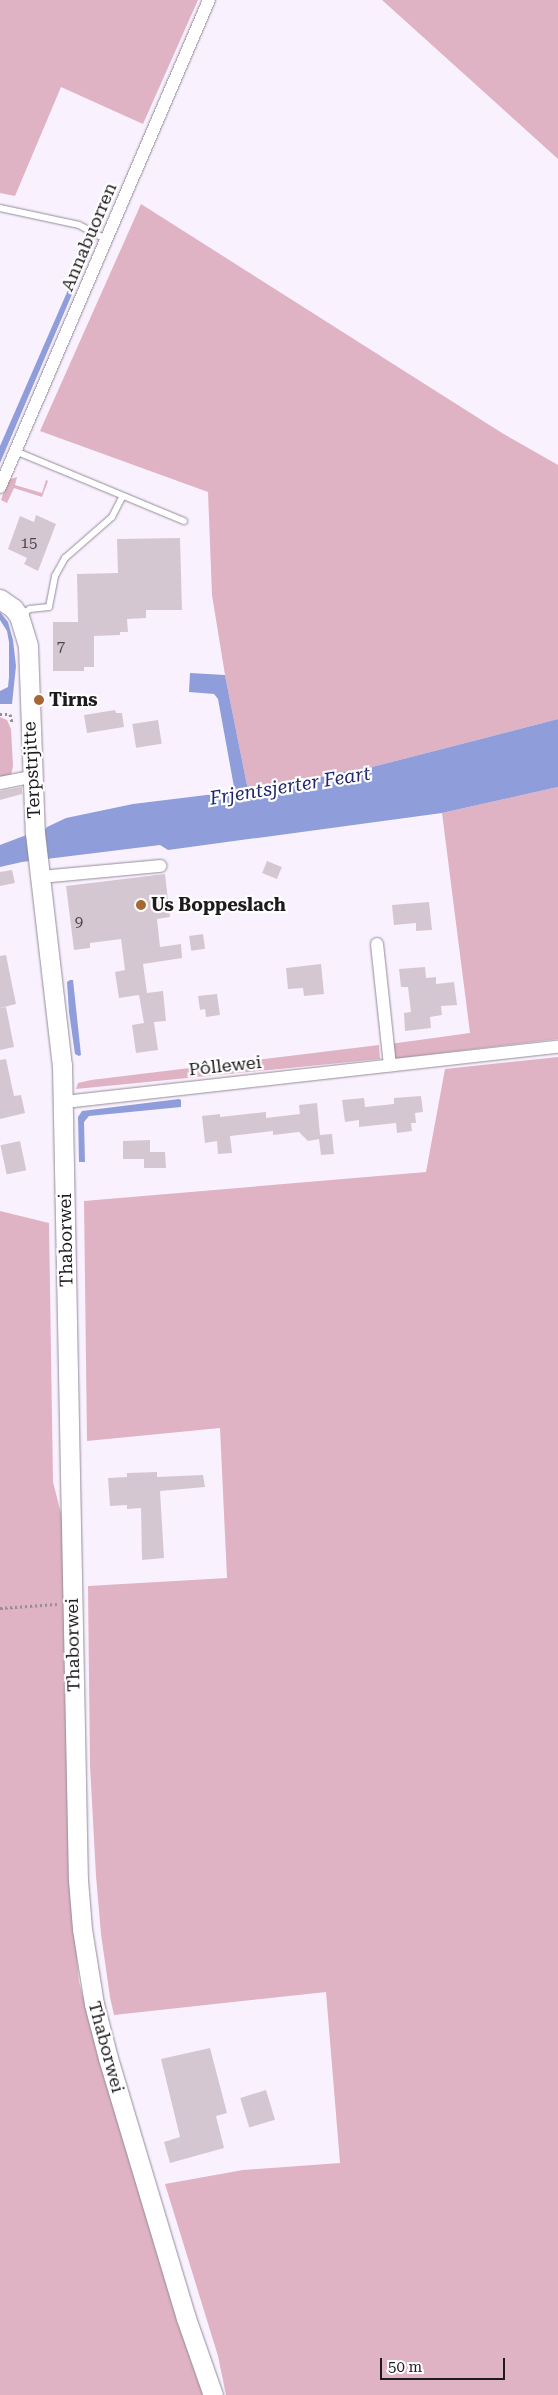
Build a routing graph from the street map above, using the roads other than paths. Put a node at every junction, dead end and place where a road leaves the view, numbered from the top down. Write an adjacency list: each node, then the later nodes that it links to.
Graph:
1 (209, 0): 3 (street, Annabuorren)
2 (0, 208): 3 (lane)
3 (107, 240): 4 (street, Annabuorren)
4 (15, 451): 5 (street, Annabuorren); 6 (lane)
5 (0, 487)
6 (122, 497): 7 (lane); 9 (lane)
7 (184, 521)
8 (0, 599): 9 (street)
9 (20, 616): 10 (street, Terpstrjitte)
10 (32, 777): 11 (street); 12 (street, Terpstrjitte)
11 (0, 783)
12 (35, 833): 14 (street, Thaborwei)
13 (160, 866): 14 (street)
14 (40, 869): 18 (street, Thaborwei)
15 (377, 944): 17 (street)
16 (558, 1047): 17 (street, Pôllewei)
17 (390, 1066): 18 (street, Pôllewei)
18 (64, 1102): 19 (street, Thaborwei)
19 (213, 2395)

